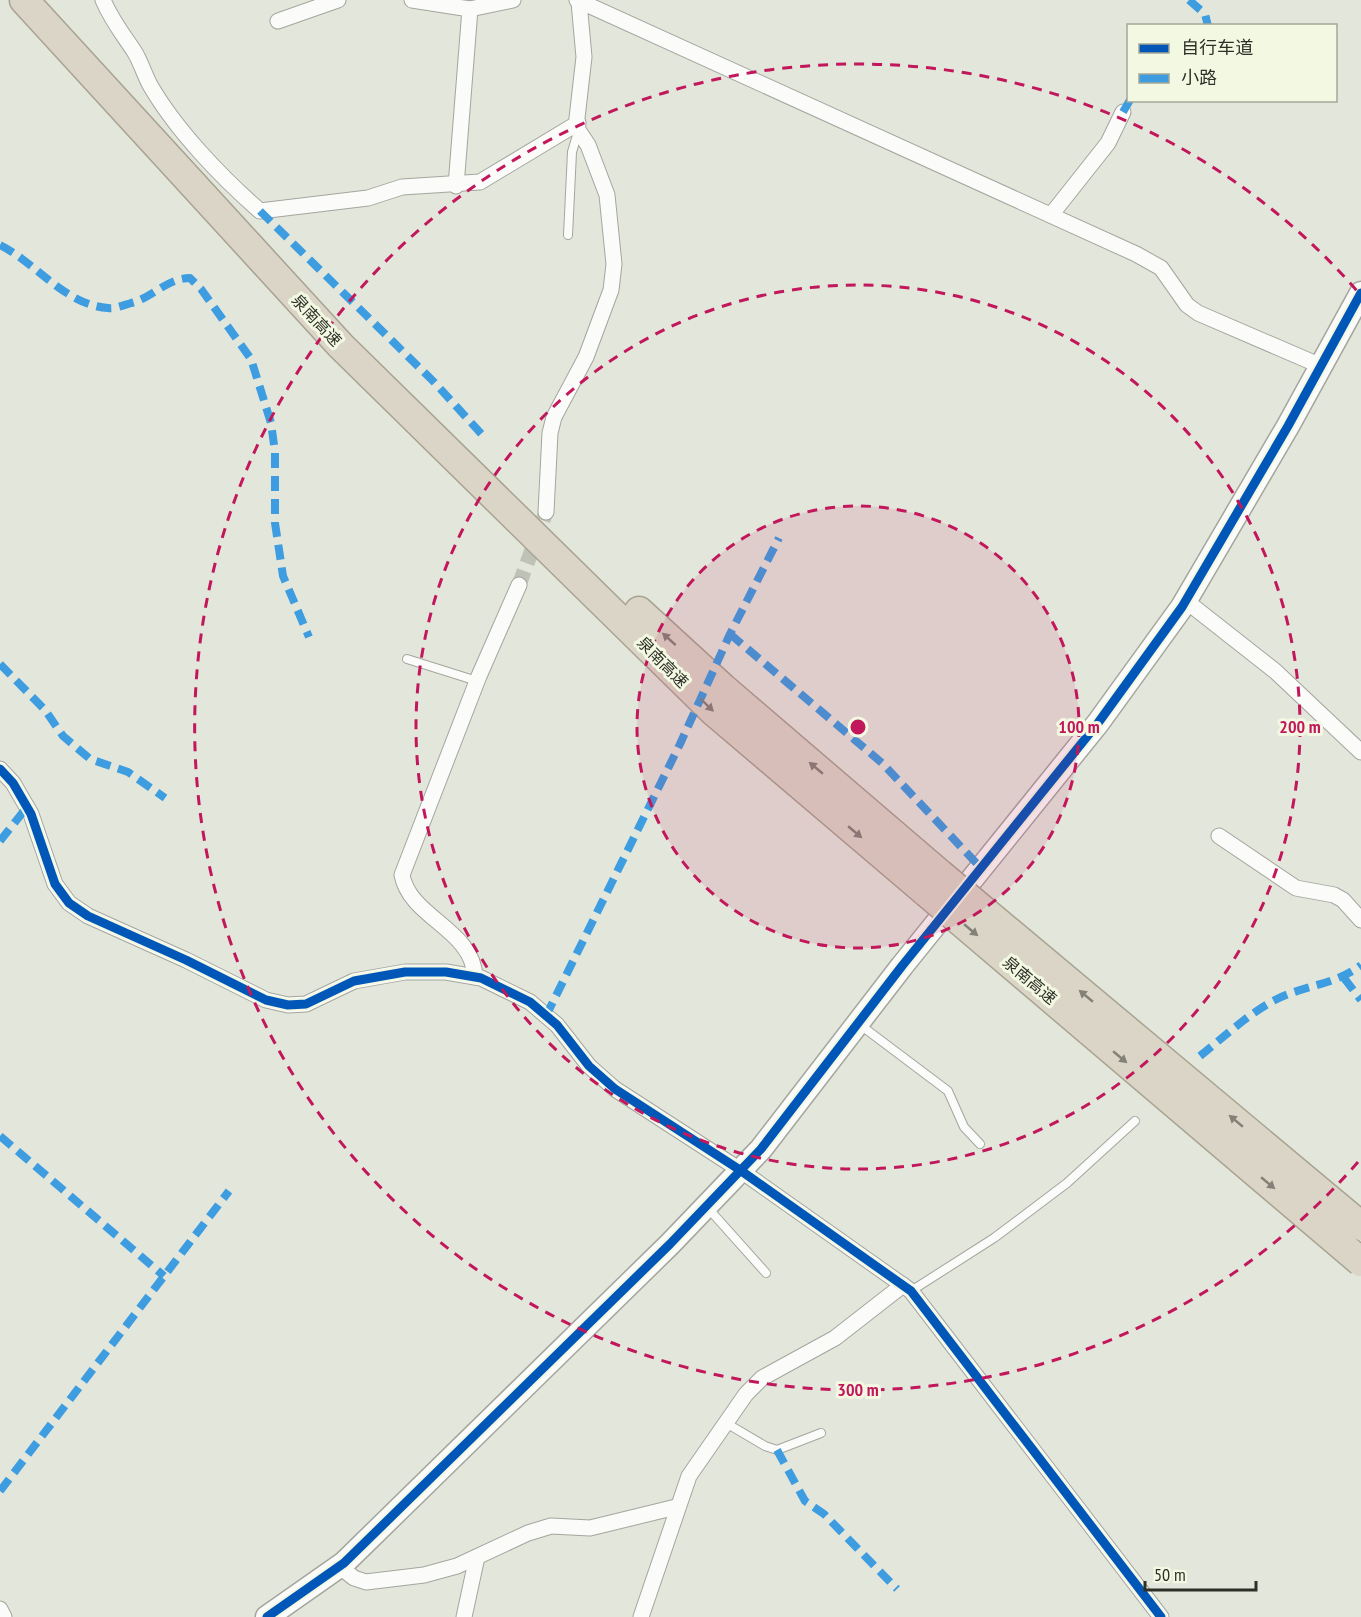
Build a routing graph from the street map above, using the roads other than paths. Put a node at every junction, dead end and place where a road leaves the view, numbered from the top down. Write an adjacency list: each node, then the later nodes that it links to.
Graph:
1 (24, 0): 25 (highway, 泉南高速, one-way to 25)
2 (48, 0): 25 (highway, 泉南高速, one-way to 2)
3 (103, 0): 12 (street)
4 (338, 0): 9 (street)
5 (412, 0): 8 (street)
6 (513, 0): 8 (street)
7 (578, 1): 11 (street); 13 (street)
8 (470, 9): 12 (street)
9 (278, 21)
10 (1123, 112): 13 (street)
11 (578, 127): 12 (street); 14 (lane); 17 (street)
12 (456, 186)
13 (1051, 215): 16 (street)
14 (568, 235)
15 (1361, 293): 16 (street)
16 (1320, 366): 19 (street)
17 (546, 512)
18 (519, 585): 21 (street)
19 (1186, 601): 22 (street); 28 (street)
20 (407, 659): 21 (lane)
21 (477, 681): 27 (street)
22 (1361, 752)
23 (0, 769): 27 (street)
24 (1219, 836): 26 (street)
25 (934, 883): 33 (highway, 泉南高速, one-way to 25, bridge); 34 (highway, 泉南高速, one-way to 34, bridge)
26 (1361, 920)
27 (475, 977): 31 (street)
28 (858, 1023): 30 (lane); 31 (street)
29 (1135, 1121): 36 (lane)
30 (980, 1144)
31 (740, 1170): 32 (street); 36 (street)
32 (706, 1206): 35 (lane); 41 (street)
33 (1361, 1226)
34 (1361, 1262)
35 (766, 1273)
36 (907, 1288): 37 (street); 47 (street)
37 (726, 1423): 38 (lane); 39 (street)
38 (820, 1433)
39 (676, 1508): 40 (street); 46 (street)
40 (477, 1557): 41 (street); 45 (street)
41 (339, 1566): 44 (street)
42 (0, 1610): 43 (street)
43 (4, 1617)
44 (267, 1617)
45 (464, 1617)
46 (641, 1617)
47 (1161, 1617)

